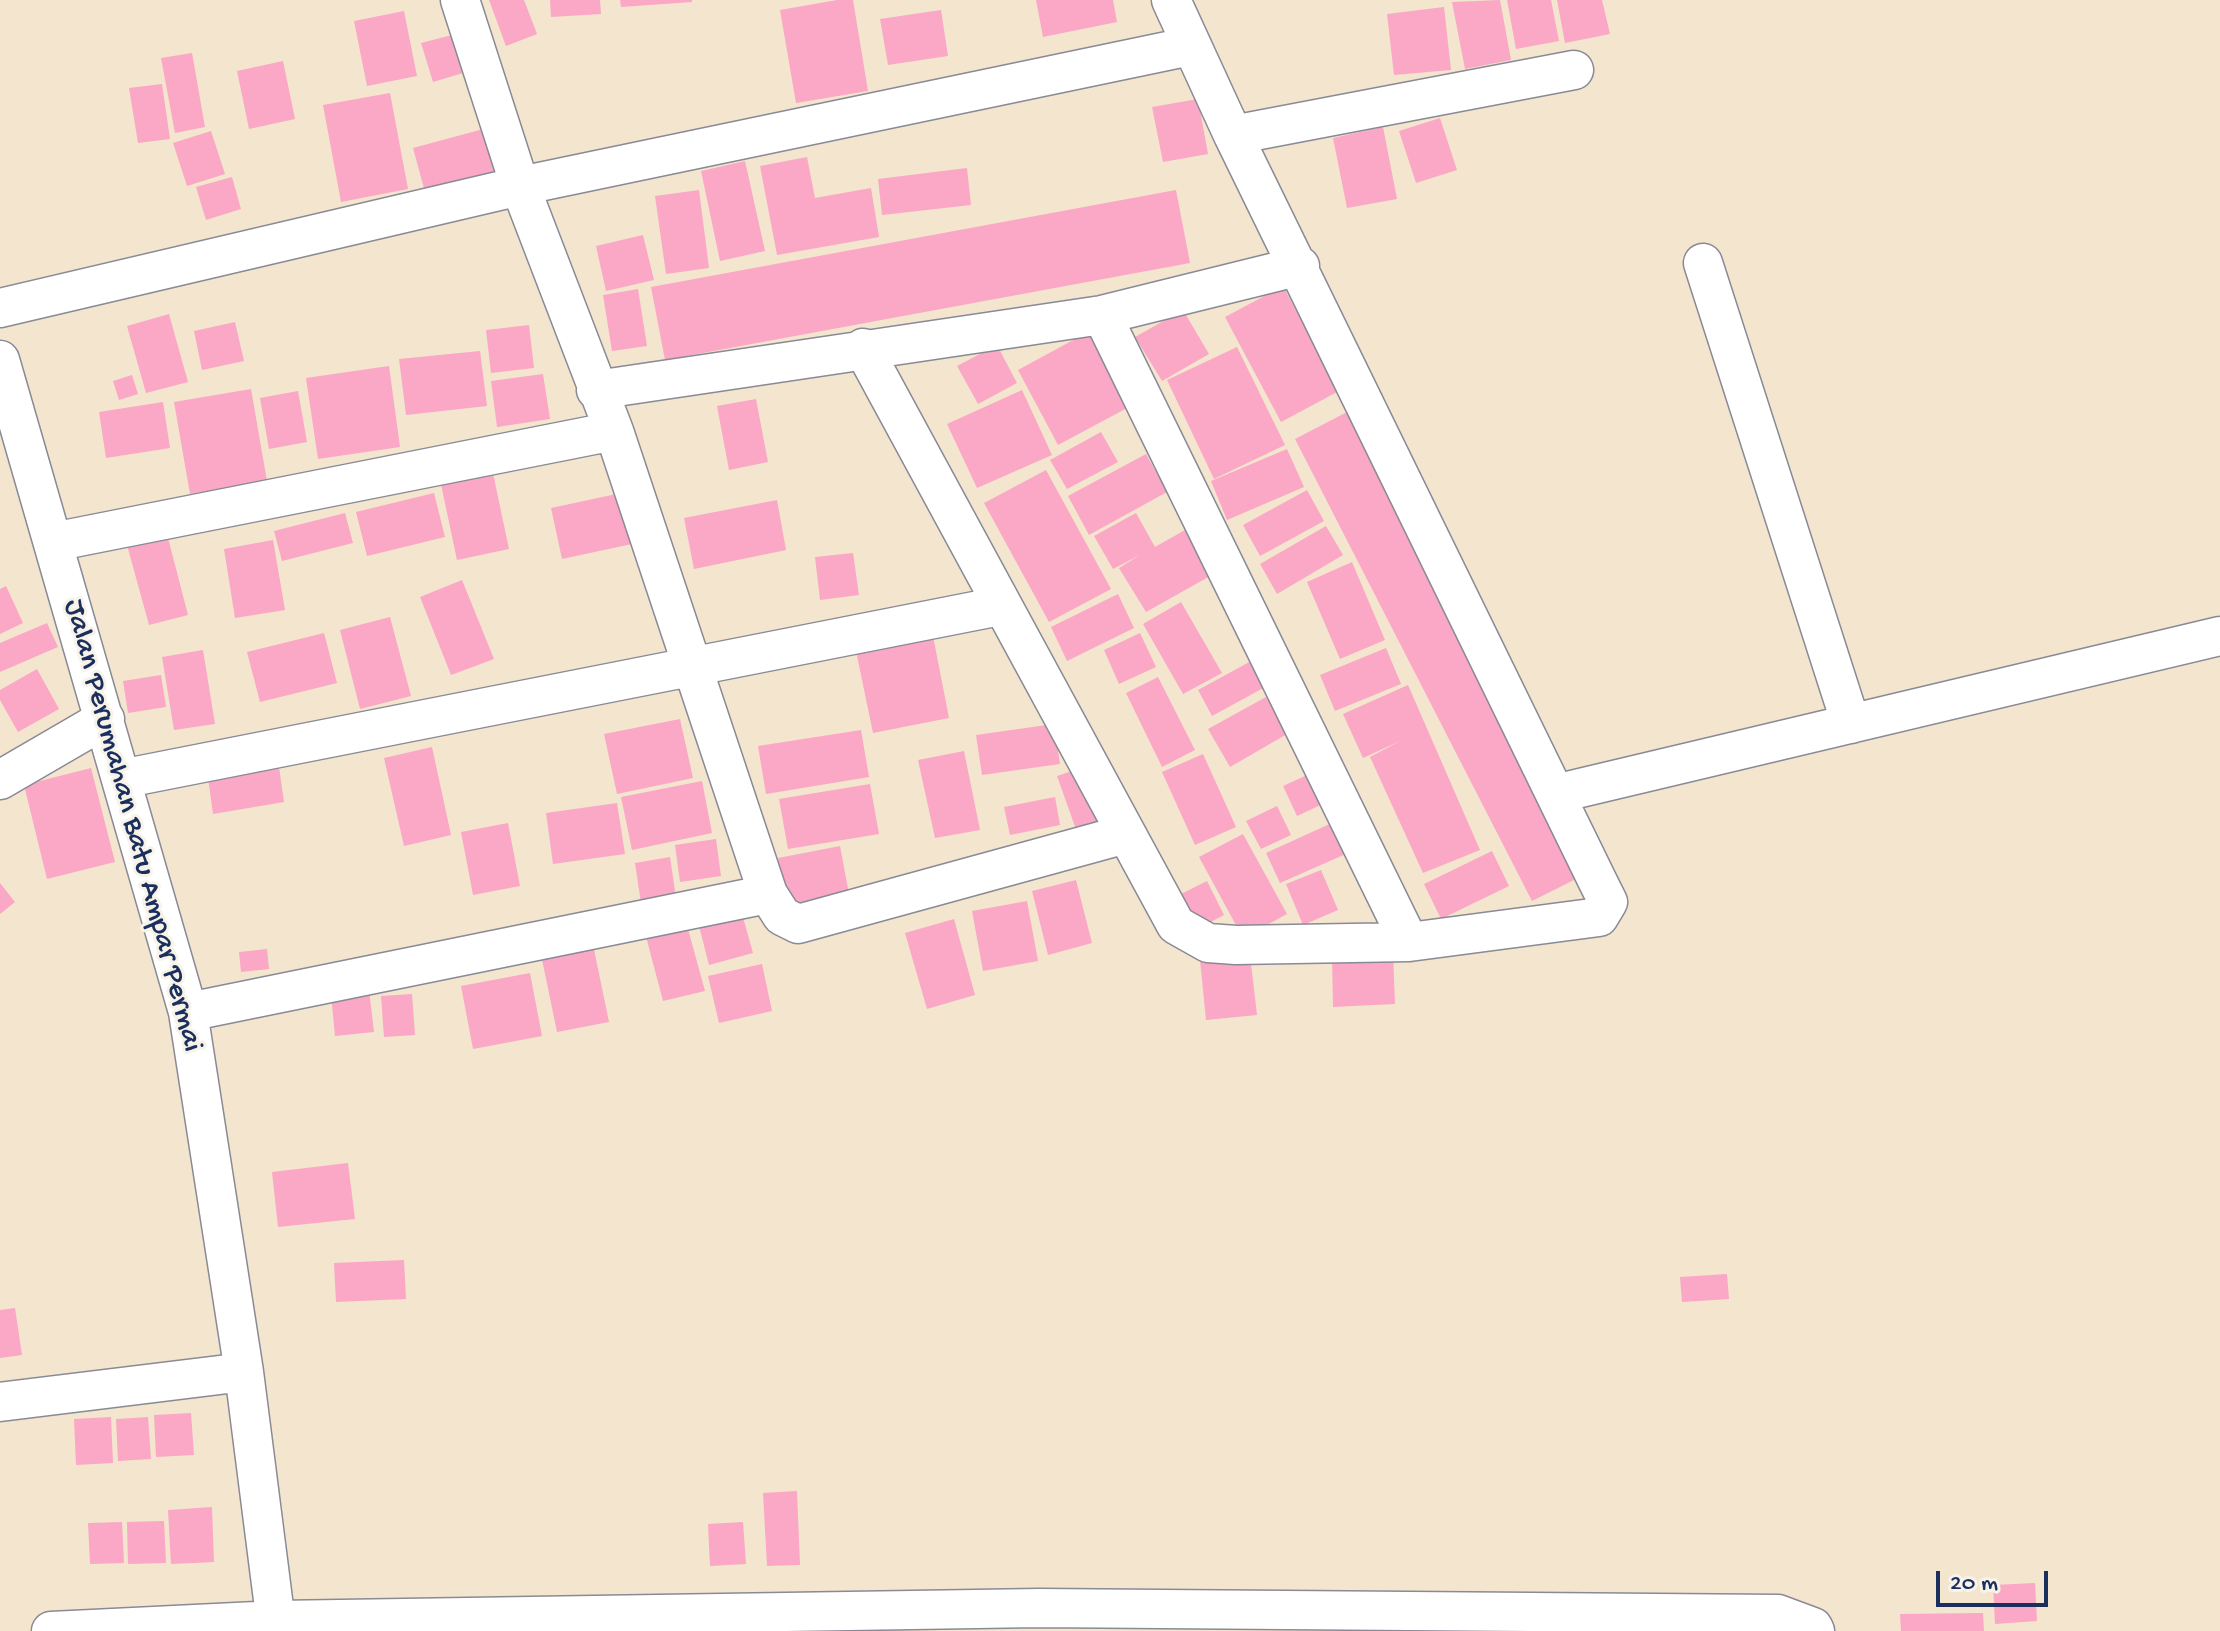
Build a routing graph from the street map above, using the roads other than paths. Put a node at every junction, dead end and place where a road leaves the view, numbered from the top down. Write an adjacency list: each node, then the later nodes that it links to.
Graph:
1 (460, 0): 6 (street)
2 (1171, 0): 3 (street)
3 (1191, 46): 5 (street); 6 (street)
4 (1574, 70): 5 (street)
5 (1233, 135): 8 (street)
6 (520, 186): 9 (street); 13 (street)
7 (1703, 263): 20 (street)
8 (1300, 266): 10 (street); 23 (street)
9 (0, 308)
10 (1102, 315): 11 (street); 26 (street)
11 (863, 348): 13 (street); 16 (street)
12 (0, 360): 15 (street, Jalan Perumahan Batu Ampar Permai)
13 (596, 390): 14 (street)
14 (614, 431): 15 (street); 18 (street)
15 (53, 542): 19 (street, Jalan Perumahan Batu Ampar Permai)
16 (1000, 606): 18 (street); 24 (street)
17 (2220, 636): 20 (street)
18 (690, 665): 21 (street); 25 (street)
19 (105, 719): 21 (street, Jalan Perumahan Batu Ampar Permai); 22 (street)
20 (1851, 724): 23 (street)
21 (121, 779): 27 (street, Jalan Perumahan Batu Ampar Permai)
22 (0, 780)
23 (1555, 794): 26 (street)
24 (1126, 834): 25 (street); 26 (street)
25 (768, 894): 27 (street)
26 (1409, 942)
27 (188, 1012): 28 (street, Jalan Perumahan Batu Ampar Permai)
28 (244, 1372): 29 (street); 32 (street, Jalan Perumahan Batu Ampar Permai)
29 (0, 1402)
30 (1039, 1619): 31 (street); 32 (street)
31 (1624, 1621): 34 (street)
32 (277, 1626): 33 (street)
33 (51, 1631)
34 (1815, 1631)

